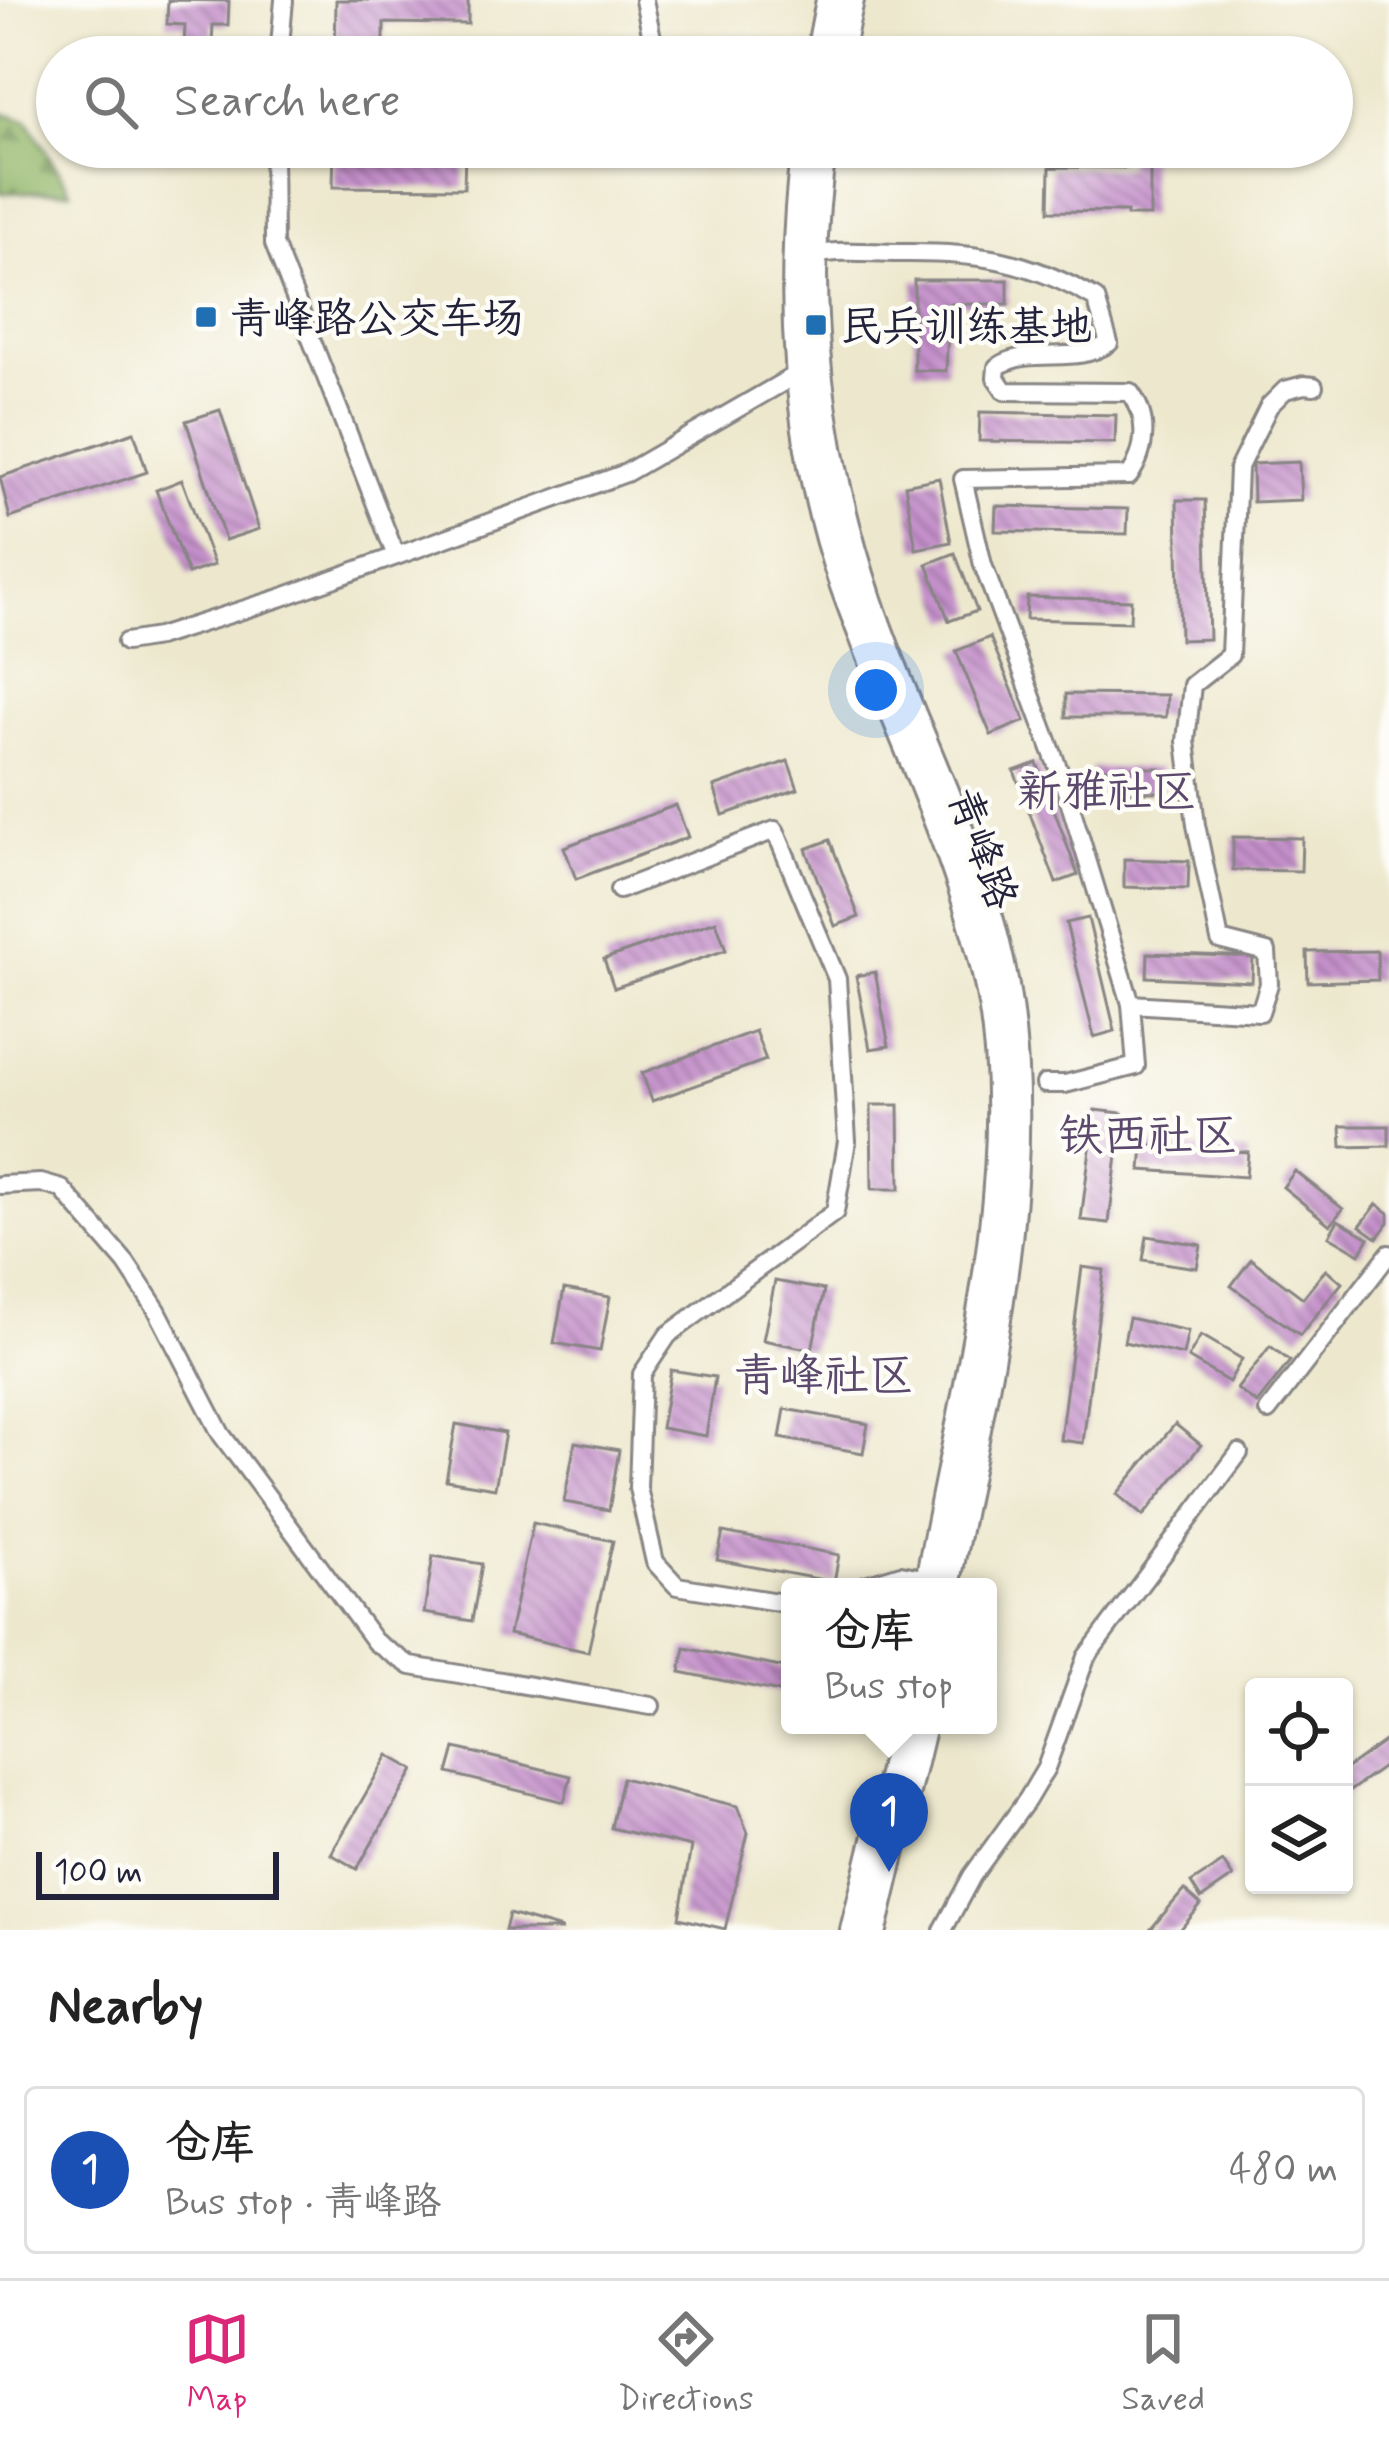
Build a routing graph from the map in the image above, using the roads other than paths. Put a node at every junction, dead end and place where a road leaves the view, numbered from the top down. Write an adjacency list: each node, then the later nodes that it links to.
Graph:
1 (284, 0): 5 (street)
2 (644, 0): 6 (street)
3 (829, 0): 7 (main road)
4 (851, 0): 8 (main road)
5 (281, 36)
6 (652, 36)
7 (822, 36)
8 (843, 36)
9 (273, 168): 15 (street)
10 (802, 168): 13 (main road, 青峰路)
11 (822, 168): 12 (main road, 青峰路)
12 (815, 255): 13 (main road, 青峰路); 18 (street)
13 (809, 371): 15 (street); 24 (main road, 青峰路)
14 (1314, 386): 18 (street)
15 (396, 556): 16 (street)
16 (126, 642)
17 (619, 890): 25 (street)
18 (1131, 1004): 19 (street)
19 (1045, 1084)
20 (0, 1185): 26 (street)
21 (1389, 1254): 22 (street)
22 (1268, 1411)
23 (1240, 1453): 31 (street)
24 (939, 1578)
25 (781, 1603)
26 (651, 1706)
27 (901, 1734): 29 (main road)
28 (920, 1734): 30 (main road)
29 (854, 1930)
30 (874, 1930)
31 (943, 1930)

